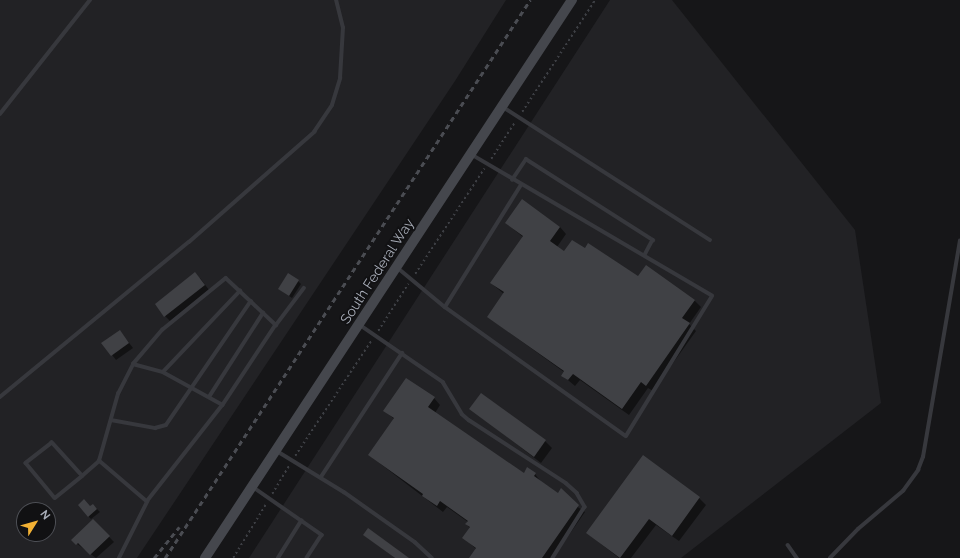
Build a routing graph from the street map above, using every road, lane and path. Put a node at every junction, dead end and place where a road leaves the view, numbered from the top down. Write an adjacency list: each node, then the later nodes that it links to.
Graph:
1 (90, 0): 5 (lane)
2 (336, 0): 24 (lane)
3 (572, 0): 4 (main road, South Federal Way)
4 (503, 106): 6 (main road, South Federal Way); 9 (lane)
5 (0, 114)
6 (471, 154): 7 (lane); 12 (main road, South Federal Way)
7 (512, 180): 8 (lane); 11 (lane)
8 (521, 185): 11 (lane); 16 (lane)
9 (710, 240)
10 (960, 242): 43 (lane)
11 (645, 255): 16 (lane)
12 (397, 267): 16 (lane); 18 (main road, South Federal Way)
13 (304, 288): 19 (lane)
14 (240, 291): 15 (lane); 21 (lane); 22 (lane)
15 (251, 302): 17 (lane); 23 (lane)
16 (445, 308)
17 (263, 313): 19 (lane); 25 (lane)
18 (359, 324): 20 (lane); 28 (main road, South Federal Way)
19 (276, 325): 26 (lane)
20 (402, 353): 31 (lane); 41 (lane)
21 (133, 364): 22 (lane); 27 (lane)
22 (163, 372): 23 (lane)
23 (193, 388): 25 (lane); 27 (lane)
24 (0, 397)
25 (209, 397): 26 (lane)
26 (223, 405): 33 (lane)
27 (111, 420): 29 (lane)
28 (276, 451): 31 (lane); 32 (main road, South Federal Way)
29 (98, 461): 30 (lane); 33 (lane)
30 (82, 476): 30 (lane)
31 (321, 478): 40 (lane)
32 (252, 486): 34 (lane); 37 (main road, South Federal Way)
33 (147, 502): 36 (lane)
34 (301, 521): 38 (lane); 39 (lane)
35 (788, 545): 42 (lane)
36 (119, 558)
37 (205, 558)
38 (278, 558)
39 (307, 558)
40 (432, 558)
41 (552, 558)
42 (797, 558)
43 (830, 558)

